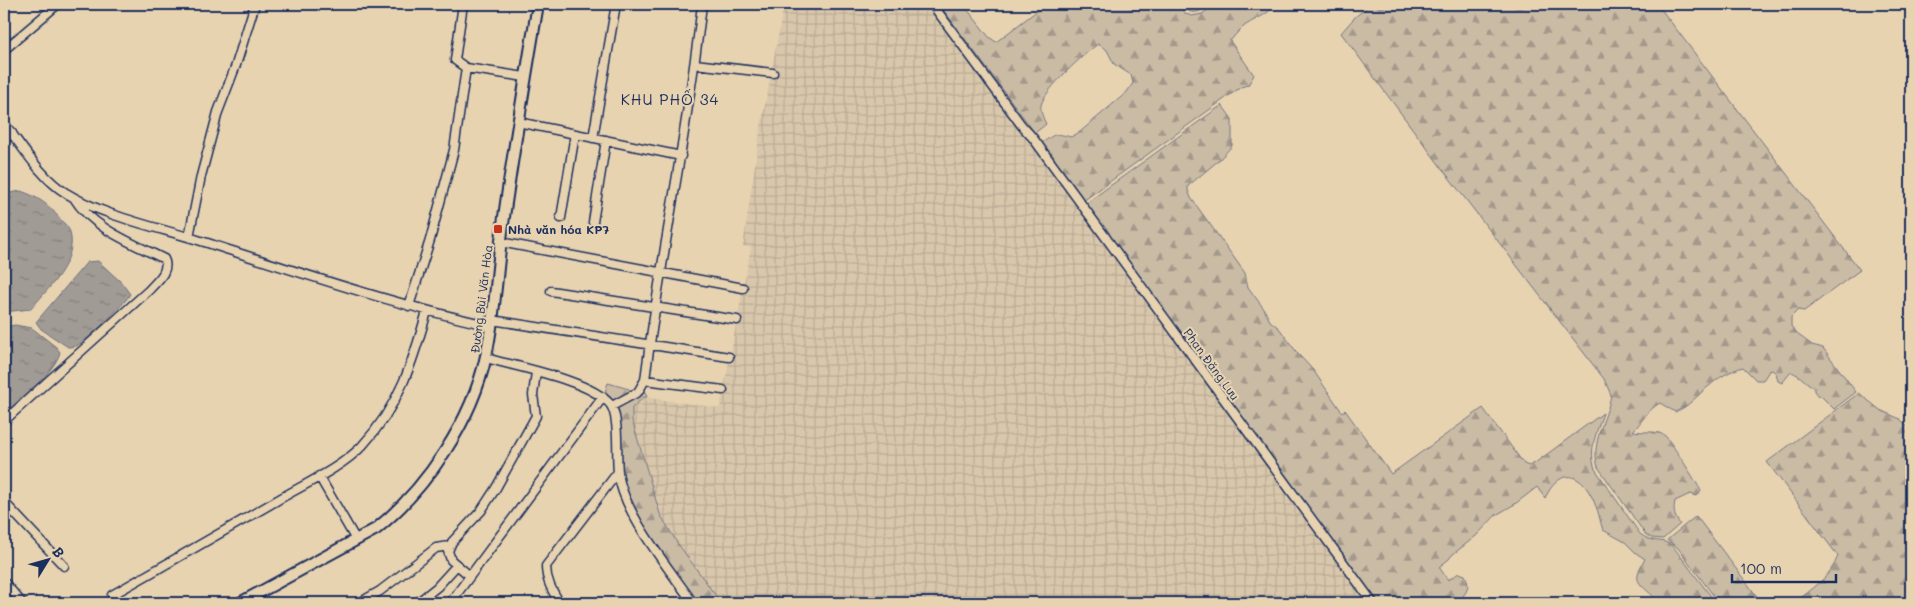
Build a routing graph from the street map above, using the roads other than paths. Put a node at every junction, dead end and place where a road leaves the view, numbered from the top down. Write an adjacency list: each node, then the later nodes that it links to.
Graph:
1 (58, 4): 9 (street)
2 (255, 4): 26 (street)
3 (463, 4): 11 (street)
4 (538, 4): 13 (main road, Đường Bùi Văn Hòa)
5 (616, 4): 18 (street)
6 (702, 4): 10 (street)
7 (932, 4): 19 (street)
8 (936, 4): 19 (street)
9 (4, 50)
10 (695, 64): 12 (street); 22 (street)
11 (466, 68): 13 (street); 31 (street)
12 (773, 73)
13 (525, 77): 14 (main road, Đường Bùi Văn Hòa)
14 (518, 122): 17 (street); 27 (main road, Đường Bùi Văn Hòa)
15 (4, 123): 16 (street)
16 (12, 133): 20 (street); 23 (street)
17 (575, 134): 18 (street); 24 (street)
18 (593, 138): 21 (street)
19 (1033, 138): 62 (street, Phan Đăng Lưu)
20 (4, 139)
21 (606, 140): 22 (street); 25 (street)
22 (681, 156): 28 (street)
23 (74, 198): 26 (street); 44 (street)
24 (561, 218)
25 (593, 222)
26 (189, 237): 31 (street)
27 (500, 242): 28 (street); 35 (main road, Đường Bùi Văn Hòa)
28 (661, 272): 29 (street); 32 (street)
29 (743, 288)
30 (551, 291): 32 (street)
31 (409, 306): 33 (street)
32 (655, 308): 34 (street); 36 (street)
33 (427, 311): 35 (street); 46 (street)
34 (736, 320)
35 (492, 323): 36 (street); 37 (main road, Đường Bùi Văn Hòa)
36 (649, 346): 38 (street); 40 (street)
37 (486, 358): 39 (street); 48 (main road, Đường Bùi Văn Hòa)
38 (729, 358)
39 (536, 372): 42 (street); 49 (street)
40 (645, 380): 41 (street); 43 (street)
41 (723, 390)
42 (603, 397): 43 (street); 52 (street)
43 (612, 406): 45 (street)
44 (4, 421)
45 (618, 472): 60 (street); 61 (street)
46 (319, 476): 48 (street); 54 (street)
47 (4, 502): 51 (street)
48 (356, 540): 56 (main road, Đường Bùi Văn Hòa)
49 (449, 546): 50 (street); 57 (street)
50 (457, 565): 52 (street); 58 (street)
51 (64, 566)
52 (470, 576): 59 (street)
53 (4, 582): 55 (street)
54 (112, 595)
55 (22, 603)
56 (240, 603)
57 (359, 603)
58 (417, 603)
59 (450, 603)
60 (560, 603)
61 (694, 603)
62 (1373, 603)

